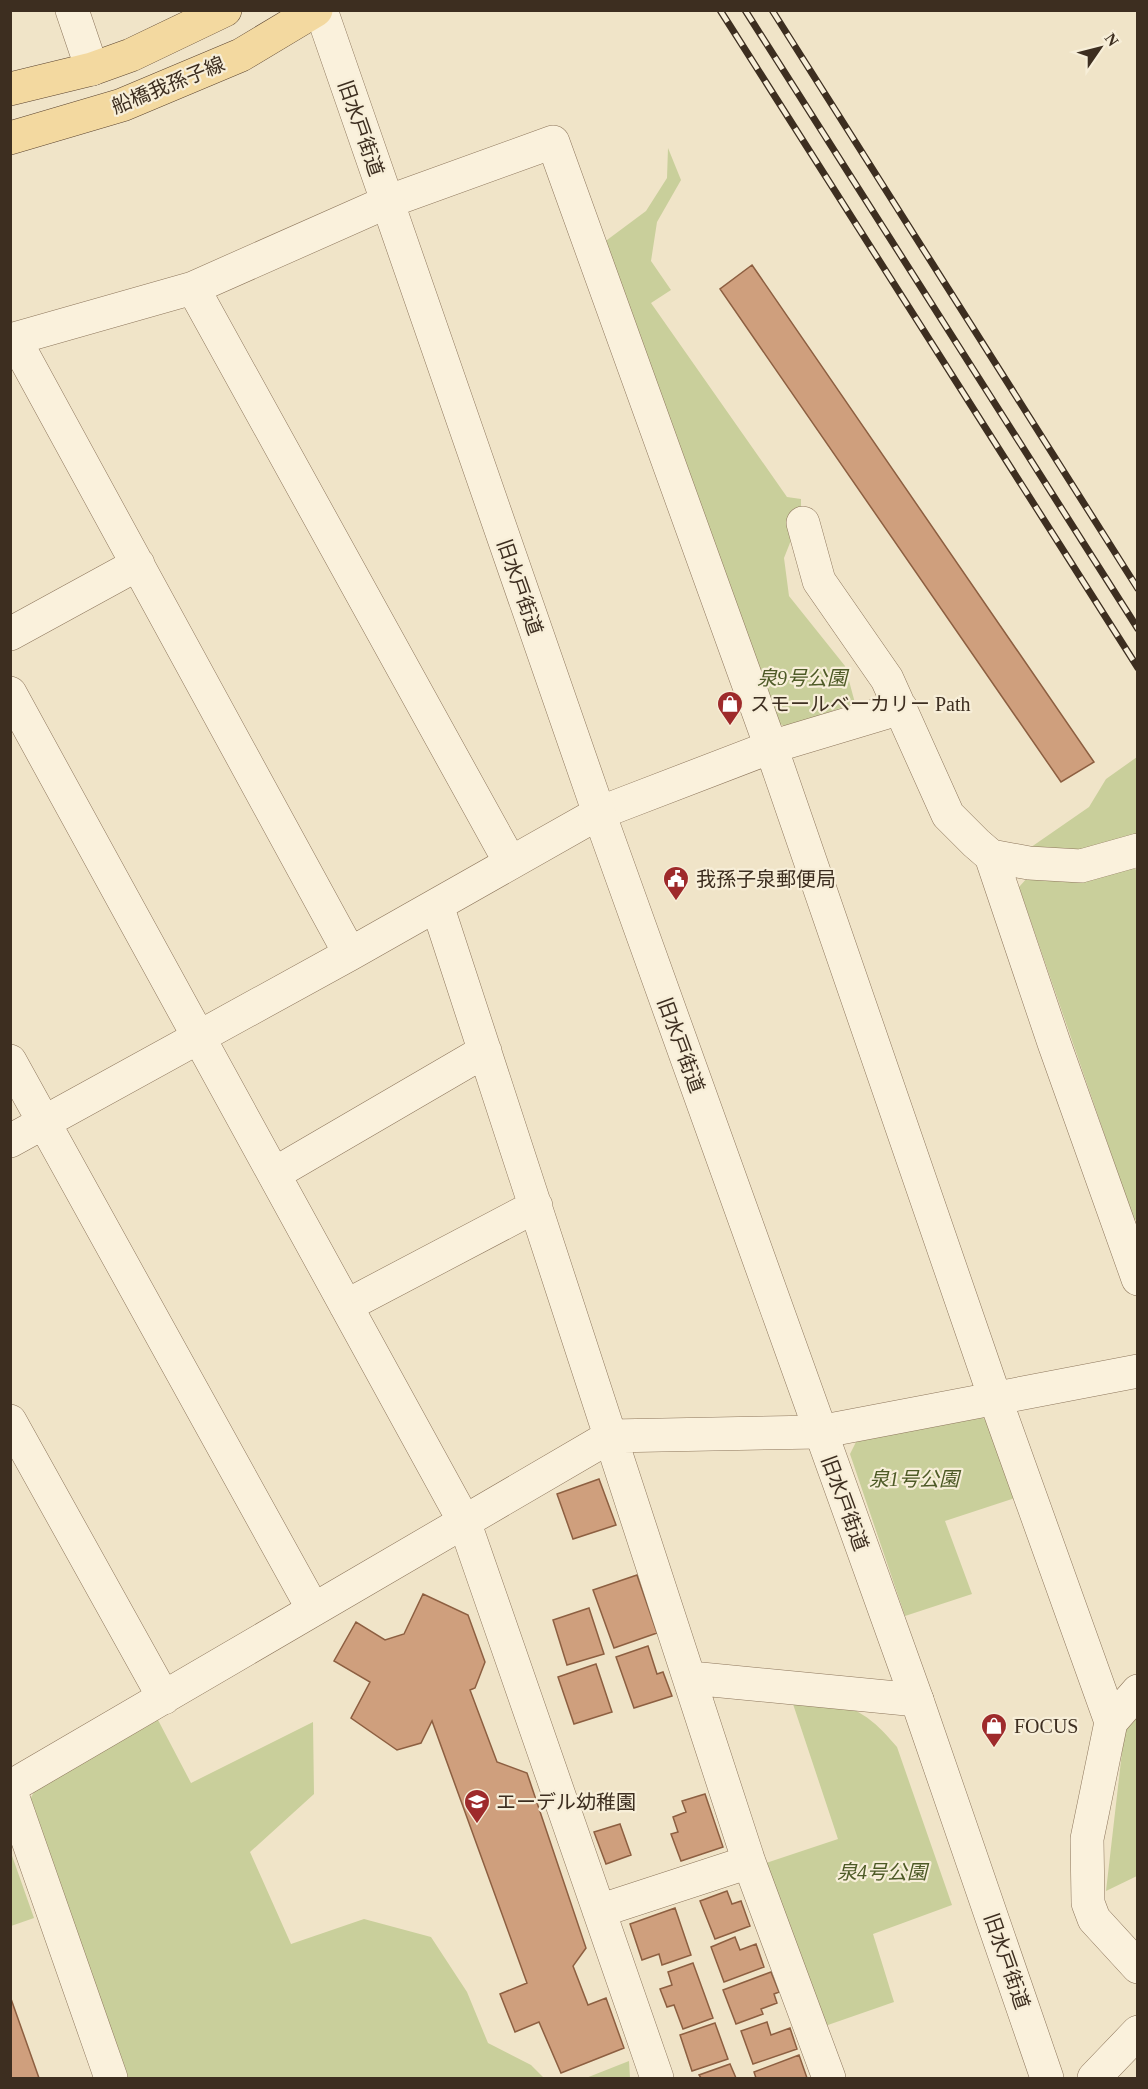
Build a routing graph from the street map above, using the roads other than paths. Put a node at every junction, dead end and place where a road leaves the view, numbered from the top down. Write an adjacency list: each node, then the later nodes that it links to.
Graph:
1 (72, 10): 5 (street)
2 (225, 10): 5 (main road)
3 (315, 10): 7 (main road, 船橋我孫子線)
4 (321, 10): 8 (street, 旧水戸街道)
5 (92, 69): 6 (main road)
6 (10, 89)
7 (10, 138)
8 (387, 202): 9 (street); 16 (street); 17 (street, 旧水戸街道)
9 (193, 288): 10 (street); 20 (street)
10 (13, 340): 12 (street)
11 (803, 523): 15 (street)
12 (138, 564): 13 (street); 22 (street)
13 (10, 634)
14 (10, 693): 23 (street)
15 (901, 708): 16 (street); 19 (street)
16 (771, 747): 17 (street); 33 (street)
17 (599, 813): 20 (street); 35 (street, 旧水戸街道)
18 (1137, 850): 19 (street)
19 (991, 856): 30 (street)
20 (510, 862): 21 (street)
21 (437, 905): 22 (street); 24 (street)
22 (350, 954): 23 (street)
23 (199, 1037): 26 (street); 28 (street)
24 (485, 1051): 28 (street); 29 (street)
25 (10, 1061): 26 (street)
26 (45, 1122): 27 (street); 38 (street)
27 (10, 1141)
28 (274, 1174): 31 (street)
29 (536, 1206): 31 (street); 36 (street)
30 (1137, 1279)
31 (346, 1306): 37 (street)
32 (1137, 1373): 33 (street)
33 (995, 1398): 35 (street); 43 (street)
34 (10, 1421): 41 (street)
35 (819, 1432): 36 (street); 42 (street, 旧水戸街道)
36 (611, 1436): 37 (street); 39 (street)
37 (464, 1521): 38 (street); 46 (street)
38 (313, 1609): 41 (street)
39 (690, 1678): 42 (street); 45 (street)
40 (1137, 1691): 43 (street)
41 (164, 1698): 44 (street)
42 (917, 1700): 52 (street, 旧水戸街道)
43 (1111, 1722): 47 (street)
44 (10, 1788): 49 (street)
45 (749, 1862): 46 (street); 51 (street)
46 (599, 1911): 50 (street)
47 (1137, 1968)
48 (1137, 2032): 53 (street)
49 (111, 2079)
50 (657, 2079)
51 (829, 2079)
52 (1047, 2079)
53 (1094, 2079)

